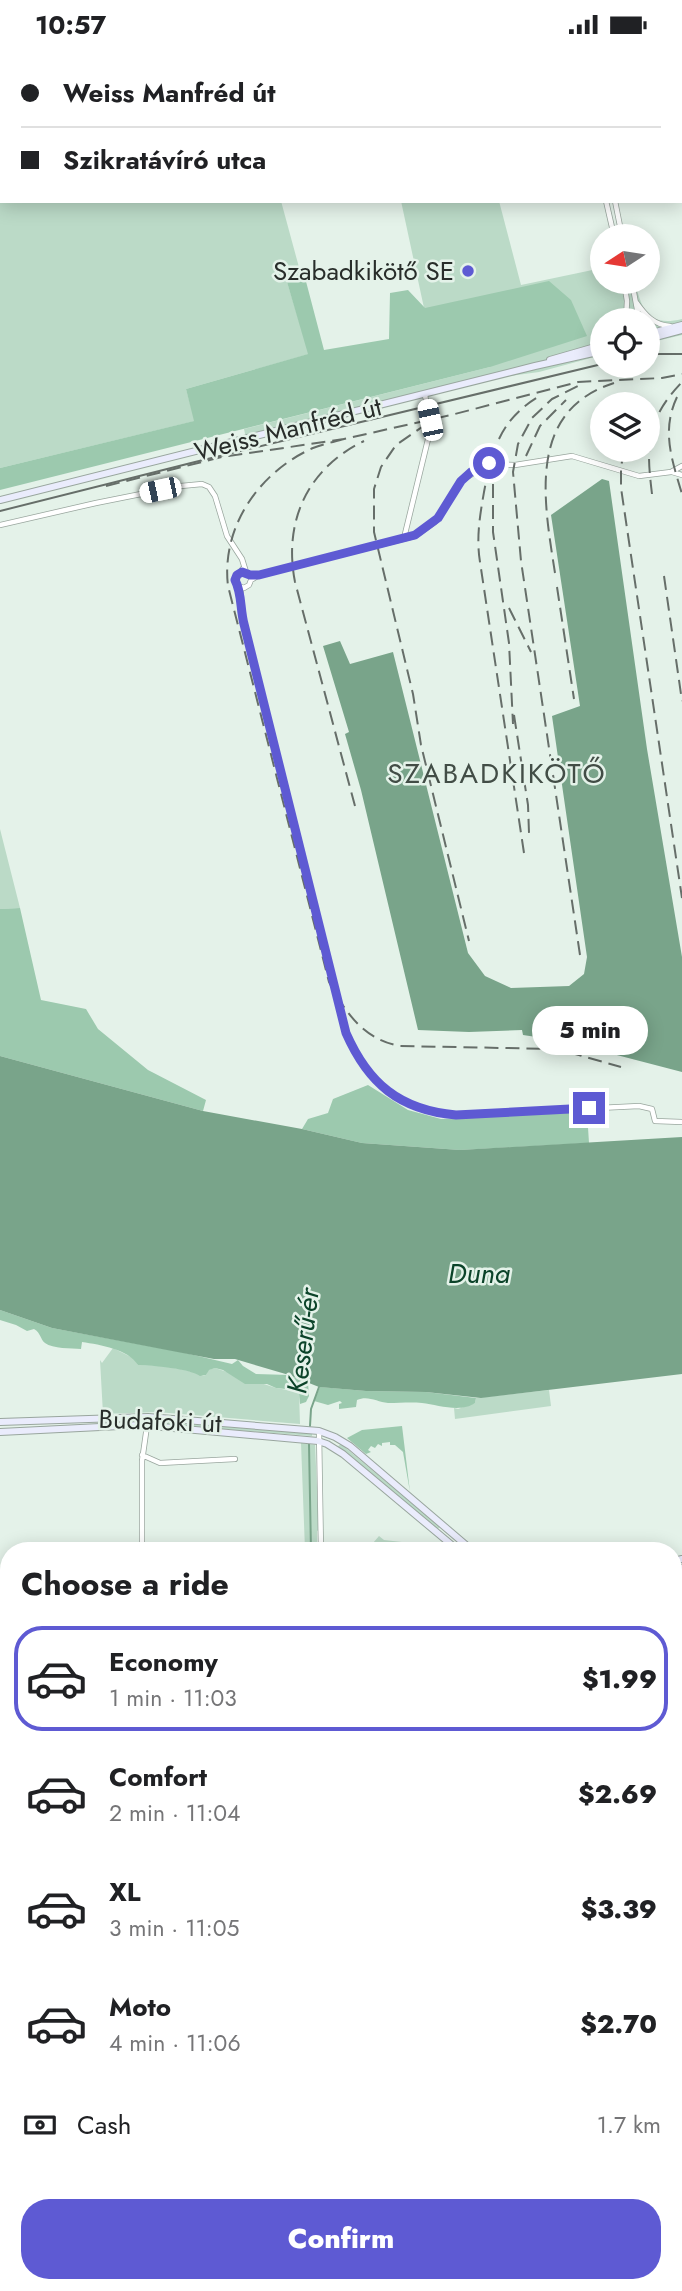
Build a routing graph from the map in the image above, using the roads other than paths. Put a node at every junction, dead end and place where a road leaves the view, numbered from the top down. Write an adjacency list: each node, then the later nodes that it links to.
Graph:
1 (607, 203): 3 (street)
2 (615, 203): 4 (street)
3 (611, 224)
4 (620, 224)
5 (634, 294): 6 (street)
6 (636, 302): 7 (street); 8 (street)
7 (637, 308)
8 (680, 327): 9 (main road)
9 (660, 333)
10 (590, 347): 12 (main road, Weiss Manfréd út)
11 (590, 354): 12 (main road, Weiss Manfréd út)
12 (535, 366): 13 (main road, Weiss Manfréd út)
13 (425, 395): 17 (main road, Weiss Manfréd út); 19 (street)
14 (682, 466): 15 (street)
15 (671, 472): 16 (street); 19 (street)
16 (682, 475)
17 (0, 500)
18 (0, 525): 20 (street)
19 (403, 539): 20 (street)
20 (246, 573): 21 (street); 21 (street)
21 (243, 587): 22 (street)
22 (682, 1122)
23 (148, 1417): 24 (main road, Budafoki út); 26 (main road); 28 (main road, Budafoki út)
24 (31, 1421): 25 (main road, Budafoki út); 27 (main road)
25 (0, 1422)
26 (147, 1426): 27 (main road, Budafoki út); 30 (main road, Budafoki út); 31 (street)
27 (31, 1430): 29 (main road, Budafoki út)
28 (319, 1431): 30 (street); 33 (main road)
29 (0, 1432)
30 (318, 1441): 34 (main road); 37 (street)
31 (142, 1455): 32 (street); 36 (street)
32 (235, 1459)
33 (444, 1526): 34 (main road); 35 (main road)
34 (438, 1533): 38 (main road)
35 (460, 1539): 39 (main road); 40 (main road)
36 (142, 1542)
37 (321, 1542)
38 (449, 1542)
39 (459, 1542)
40 (463, 1542)

